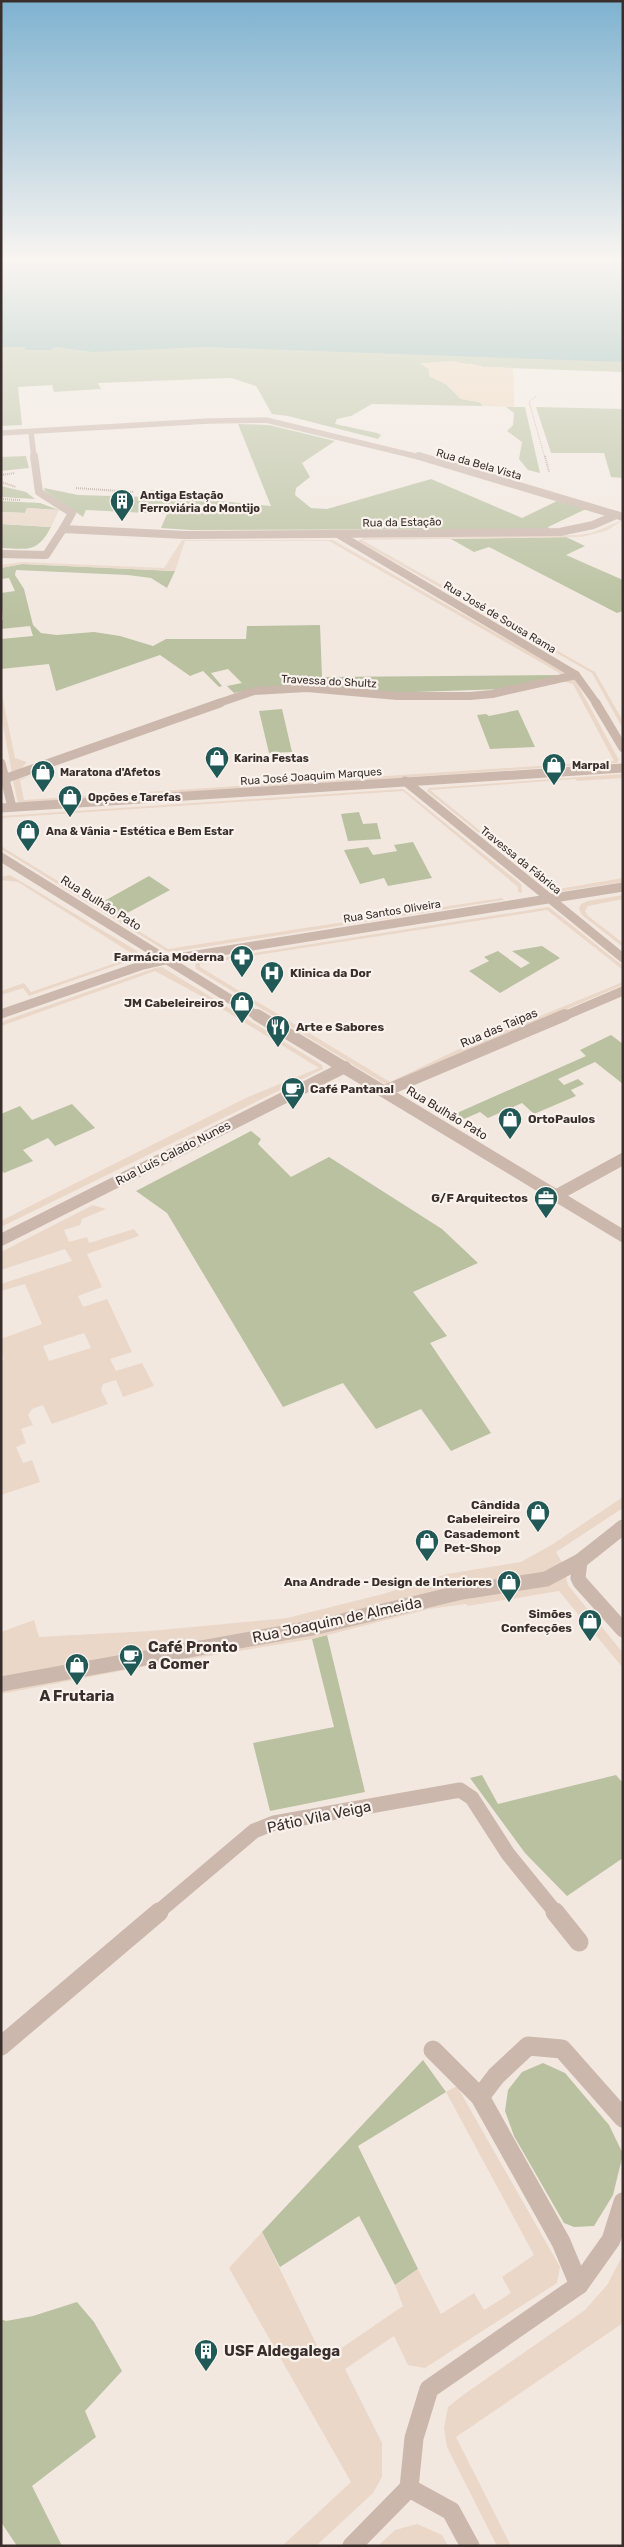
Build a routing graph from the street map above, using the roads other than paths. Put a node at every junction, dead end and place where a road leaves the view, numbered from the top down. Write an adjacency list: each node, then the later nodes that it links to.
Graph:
1 (31, 432): 2 (street, Rua da Bela Vista); 3 (street, Rua da Bela Vista); 4 (street)
2 (1, 433)
3 (620, 516): 5 (street, Rua da Estação)
4 (63, 529): 5 (street, Rua da Estação); 6 (street)
5 (338, 534): 7 (street, Rua José de Sousa Rama)
6 (1, 554)
7 (576, 675): 9 (street, Rua José de Sousa Rama); 10 (street, Travessa do Shultz)
8 (76, 746): 10 (street)
9 (623, 748)
10 (68, 758): 13 (street, Travessa do Shultz)
11 (1, 763): 13 (street)
12 (623, 768): 14 (street, Rua José Joaquim Marques)
13 (4, 779): 16 (street)
14 (405, 781): 16 (street, Rua José Joaquim Marques); 21 (street, Travessa da Fábrica)
15 (1, 808): 16 (street, Rua José Joaquim Marques)
16 (12, 808)
17 (1, 857): 18 (street, Rua Bulhão Pato)
18 (15, 865): 19 (street); 23 (street, Rua Bulhão Pato)
19 (1, 869)
20 (623, 887): 21 (street, Rua Santos Oliveira)
21 (550, 899): 22 (street, Travessa da Fábrica); 23 (street, Rua Santos Oliveira)
22 (623, 958)
23 (165, 960): 25 (street, Rua Santos Oliveira); 26 (street, Rua Bulhão Pato)
24 (623, 991): 27 (street, Rua das Taipas)
25 (1, 1014)
26 (345, 1067): 27 (street, Rua Bulhão Pato); 31 (street, Rua Luís Calado Nunes)
27 (385, 1092): 29 (street, Rua Bulhão Pato)
28 (623, 1159): 29 (street)
29 (556, 1195): 30 (street, Rua Bulhão Pato)
30 (623, 1236)
31 (1, 1240)
32 (623, 1527): 33 (street, Rua Joaquim de Almeida)
33 (580, 1561): 34 (street); 35 (street, Rua Joaquim de Almeida)
34 (623, 1630)
35 (1, 1684)
36 (579, 1942): 37 (street, Pátio Vila Veiga)
37 (1, 2046)
38 (433, 2050): 39 (street)
39 (480, 2096): 40 (street); 42 (street)
40 (623, 2118)
41 (623, 2202): 42 (street)
42 (579, 2285): 43 (street)
43 (409, 2488): 44 (street); 45 (street)
44 (352, 2546)
45 (470, 2546)

